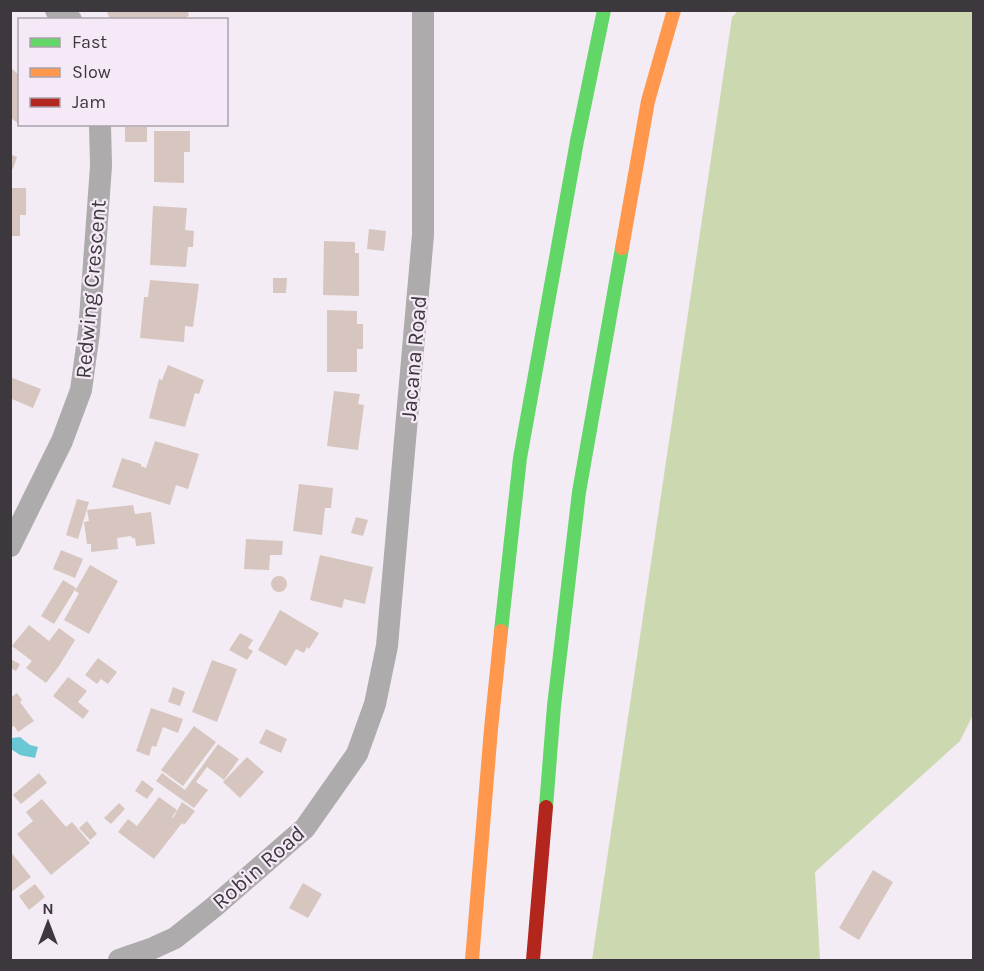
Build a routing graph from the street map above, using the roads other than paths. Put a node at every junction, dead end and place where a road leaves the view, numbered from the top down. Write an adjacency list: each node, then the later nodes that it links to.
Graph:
1 (423, 10): 6 (street, Jacana Road)
2 (604, 10): 8 (highway)
3 (674, 10): 9 (highway)
4 (100, 126): 5 (street, Redwing Crescent)
5 (10, 546)
6 (375, 704): 7 (street, Robin Road)
7 (119, 960)
8 (472, 960)
9 (534, 960)

